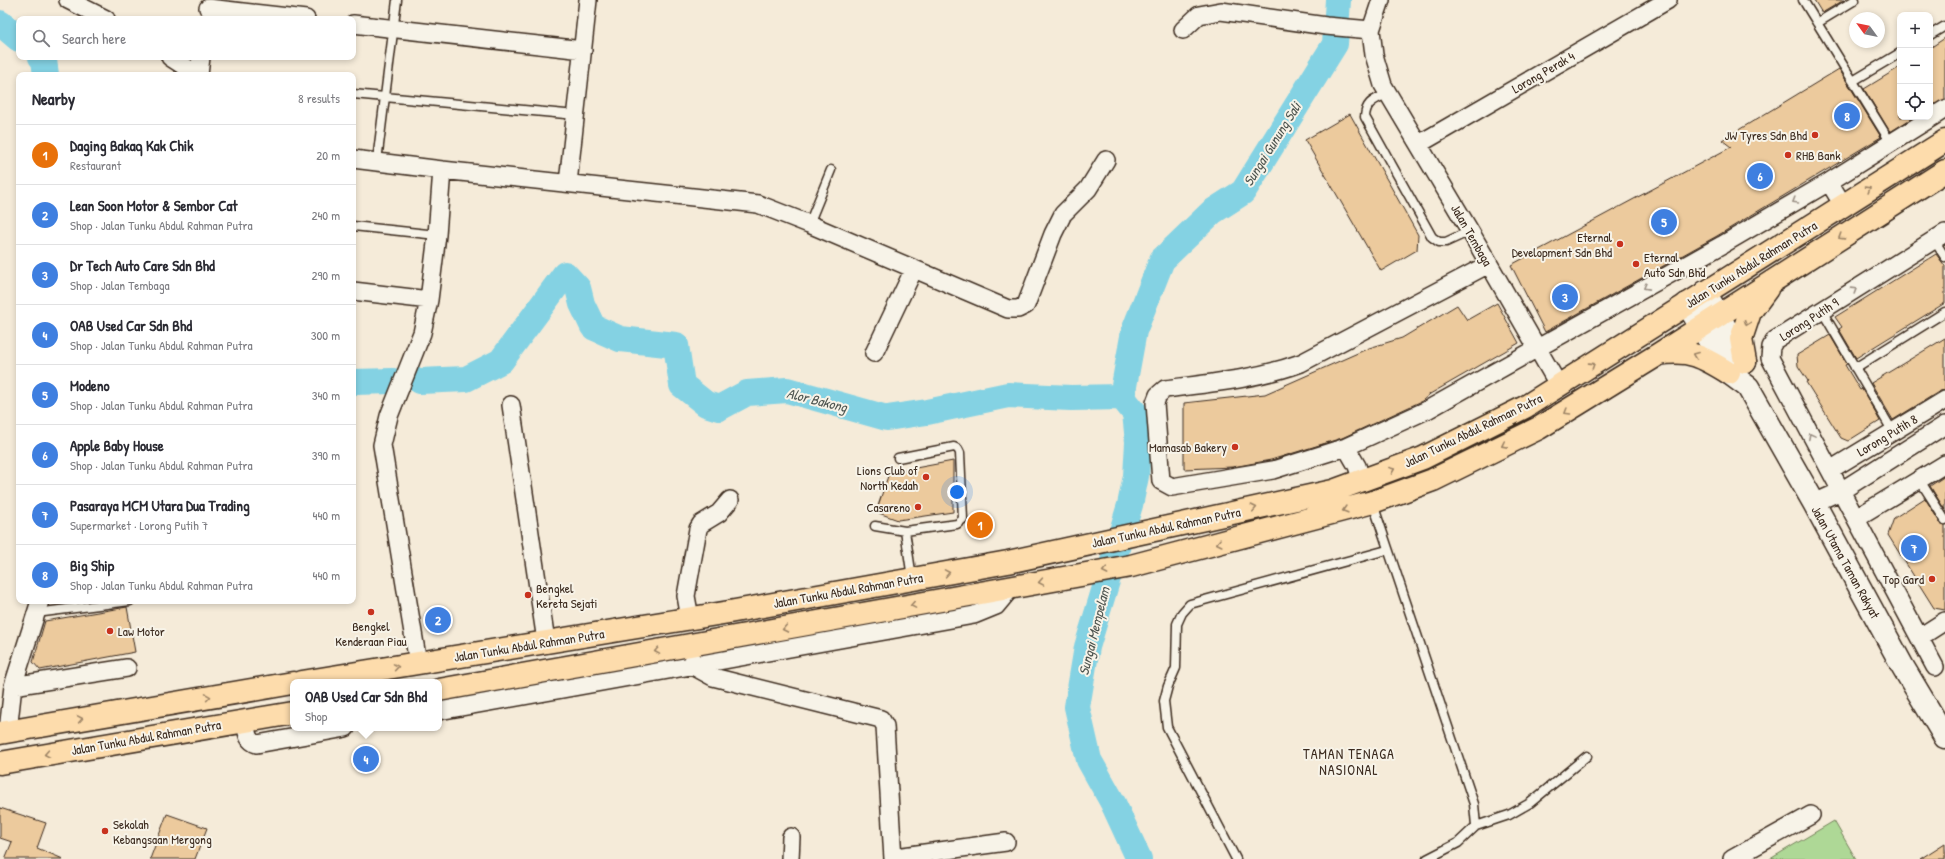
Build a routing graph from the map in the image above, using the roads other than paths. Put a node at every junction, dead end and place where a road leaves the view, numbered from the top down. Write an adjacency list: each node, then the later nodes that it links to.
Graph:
1 (68, 0): 9 (street)
2 (397, 0): 14 (lane)
3 (588, 0): 18 (street)
4 (1381, 0): 16 (street)
5 (1668, 0): 32 (street, Lorong Perak 4)
6 (1803, 0): 11 (lane)
7 (1855, 0): 11 (lane)
8 (208, 9): 10 (street)
9 (100, 16)
10 (277, 16)
11 (1817, 23): 24 (lane)
12 (356, 24): 14 (street)
13 (1945, 26): 17 (lane)
14 (392, 29): 18 (street); 27 (lane)
15 (1183, 30): 16 (street)
16 (1371, 30): 25 (street, Jalan Tembaga)
17 (1933, 33)
18 (583, 50): 29 (street)
19 (1897, 55): 24 (lane)
20 (175, 60): 22 (street)
21 (201, 60): 23 (street)
22 (194, 72)
23 (199, 72)
24 (1853, 81): 31 (lane)
25 (1385, 89): 32 (street, Jalan Tembaga); 44 (lane)
26 (356, 94): 27 (lane)
27 (384, 97): 29 (lane); 35 (lane)
28 (1945, 109): 31 (street)
29 (576, 115): 40 (street)
30 (1945, 141): 41 (main road, Jalan Tunku Abdul Rahman Putra, one-way to 30)
31 (1891, 143): 39 (street)
32 (1419, 144): 44 (street, Jalan Tembaga)
33 (356, 159): 35 (street)
34 (1106, 160): 49 (street)
35 (377, 161): 36 (street)
36 (442, 170): 40 (street); 45 (street)
37 (830, 170): 42 (lane)
38 (1945, 171): 50 (main road, Jalan Tunku Abdul Rahman Putra, one-way to 50)
39 (1829, 182): 41 (street); 59 (street, one-way to 59)
40 (568, 184): 42 (street)
41 (1843, 205): 52 (main road, Jalan Tunku Abdul Rahman Putra)
42 (809, 224): 49 (street)
43 (356, 226): 45 (lane)
44 (1470, 231): 48 (street, Jalan Tembaga)
45 (438, 235): 53 (street)
46 (1940, 236): 47 (lane); 55 (street, Lorong Putih 9, one-way to 46)
47 (1945, 257)
48 (1489, 264): 59 (street, Jalan Tembaga); 69 (street)
49 (914, 269): 60 (street)
50 (1775, 278): 57 (main road, Jalan Tunku Abdul Rahman Putra); 62 (main road, one-way to 62)
51 (356, 291): 53 (street)
52 (1705, 292): 54 (main road, Jalan Tunku Abdul Rahman Putra); 57 (street, Jalan Utama Taman Rakyat); 58 (main road)
53 (430, 300): 92 (street)
54 (1687, 304): 58 (street, Jalan Utama Taman Rakyat); 64 (main road, Jalan Tunku Abdul Rahman Putra, one-way to 54)
55 (1822, 311): 63 (lane); 72 (street, Lorong Putih 9, one-way to 55)
56 (1945, 312): 63 (lane)
57 (1719, 314): 58 (main road, Jalan Tunku Abdul Rahman Putra); 62 (street, Jalan Utama Taman Rakyat)
58 (1701, 326): 61 (main road, Jalan Tunku Abdul Rahman Putra); 62 (street, Jalan Utama Taman Rakyat)
59 (1537, 348): 64 (street, Jalan Tembaga); 69 (street)
60 (874, 353)
61 (1659, 354): 62 (main road, one-way to 61); 77 (main road, Jalan Tunku Abdul Rahman Putra, one-way to 77)
62 (1737, 367): 78 (street, Jalan Utama Taman Rakyat)
63 (1855, 368): 68 (lane)
64 (1559, 386): 74 (main road, Jalan Tunku Abdul Rahman Putra, one-way to 64)
65 (1945, 400): 68 (street, Lorong Putih 8)
66 (511, 406): 90 (street)
67 (1945, 425): 75 (street)
68 (1893, 432): 72 (street, Lorong Putih 8)
69 (1346, 447): 74 (street)
70 (898, 458): 82 (lane)
71 (1945, 464): 73 (street)
72 (1830, 470): 75 (street, Lorong Putih 9)
73 (1919, 479): 79 (street); 80 (lane)
74 (1362, 481): 84 (main road, Jalan Tunku Abdul Rahman Putra, one-way to 74)
75 (1841, 491): 78 (street); 79 (street, Lorong Putih 9)
76 (730, 500): 87 (street)
77 (1372, 502): 83 (lane); 91 (main road, Jalan Tunku Abdul Rahman Putra, one-way to 91)
78 (1814, 503): 96 (street, Jalan Utama Taman Rakyat)
79 (1856, 518): 89 (street, Lorong Putih 9)
80 (1945, 520)
81 (874, 526): 82 (lane)
82 (904, 532): 84 (lane)
83 (1387, 550): 109 (lane); 115 (lane)
84 (912, 579): 87 (main road, Jalan Tunku Abdul Rahman Putra)
85 (84, 604): 86 (lane)
86 (38, 607): 98 (street)
87 (690, 618): 90 (main road, Jalan Tunku Abdul Rahman Putra)
88 (1945, 621): 89 (street)
89 (1920, 637): 93 (street, Lorong Putih 9)
90 (546, 642): 92 (main road, Jalan Tunku Abdul Rahman Putra)
91 (693, 656): 99 (main road, Jalan Tunku Abdul Rahman Putra, one-way to 99); 100 (street); 113 (street)
92 (418, 663): 95 (main road, Jalan Tunku Abdul Rahman Putra, one-way to 92)
93 (1940, 665): 96 (street)
94 (127, 668): 98 (street)
95 (320, 679)
96 (1912, 682): 105 (street, Jalan Utama Taman Rakyat)
97 (290, 684): 104 (main road, one-way to 97)
98 (13, 686): 104 (street)
99 (442, 690)
100 (442, 710)
101 (290, 713): 102 (main road, Jalan Tunku Abdul Rahman Putra)
102 (245, 720): 103 (street); 107 (main road, Jalan Tunku Abdul Rahman Putra, one-way to 107)
103 (329, 731)
104 (4, 732)
105 (1945, 737)
106 (1587, 756): 109 (lane)
107 (0, 763)
108 (1811, 815): 117 (street)
109 (1476, 826): 116 (lane)
110 (791, 837): 112 (street)
111 (1006, 842): 114 (street)
112 (790, 859)
113 (893, 859)
114 (897, 859)
115 (1236, 859)
116 (1427, 859)
117 (1732, 859)

